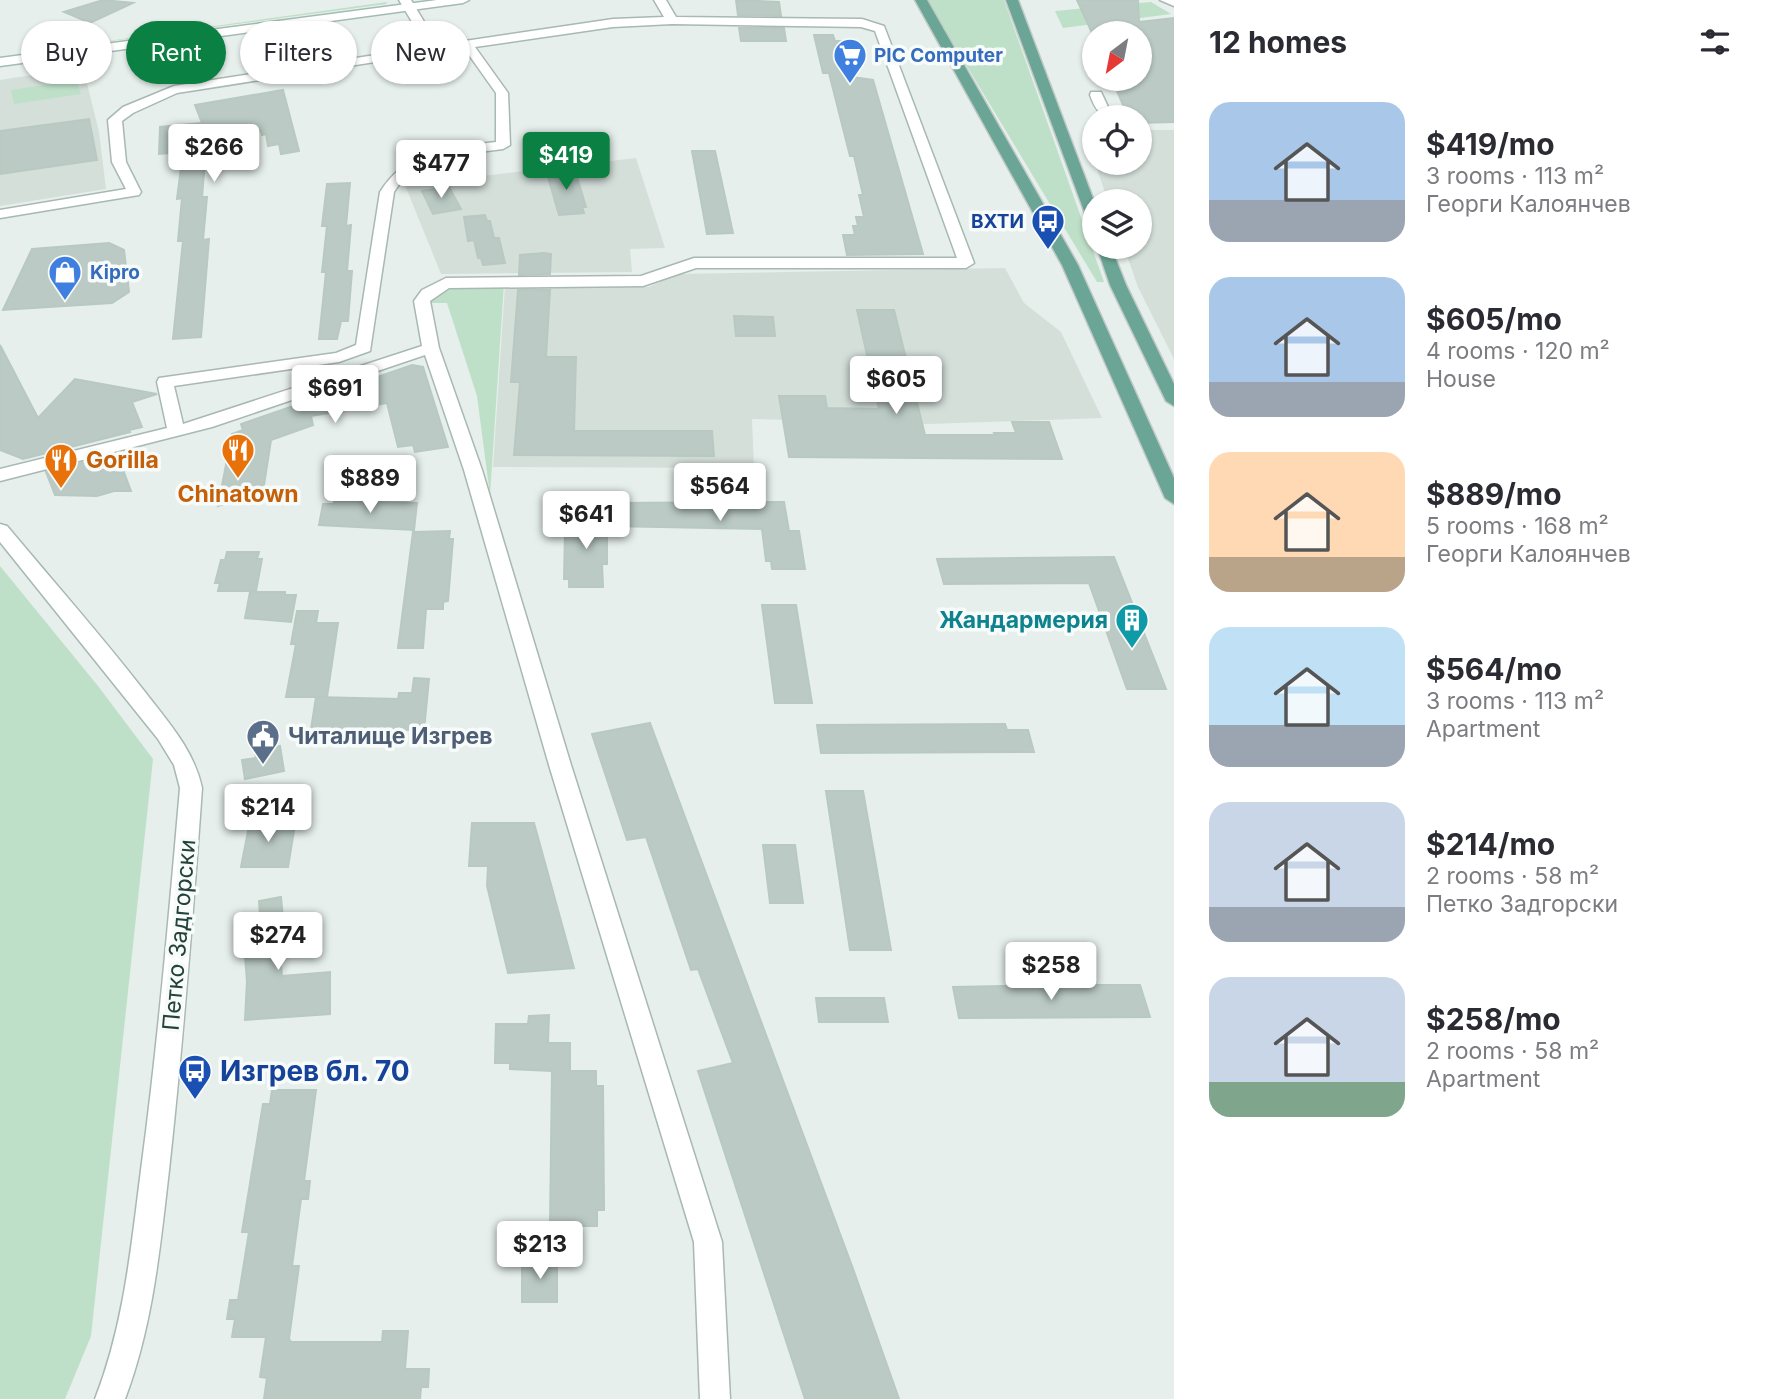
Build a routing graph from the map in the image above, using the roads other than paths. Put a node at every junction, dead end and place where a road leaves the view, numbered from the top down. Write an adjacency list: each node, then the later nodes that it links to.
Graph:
1 (390, 0): 13 (street)
2 (463, 0): 7 (street)
3 (660, 0): 9 (street)
4 (921, 0): 25 (main road)
5 (1012, 0): 18 (main road)
6 (1166, 0): 8 (street)
7 (407, 4): 10 (street); 15 (street)
8 (1174, 4)
9 (672, 20): 11 (street); 21 (street)
10 (418, 21)
11 (470, 44)
12 (470, 48): 23 (street)
13 (0, 51)
14 (371, 59): 19 (street)
15 (0, 62)
16 (1096, 95): 17 (street)
17 (1100, 105)
18 (1083, 189)
19 (0, 214)
20 (1108, 259): 22 (main road)
21 (431, 348): 23 (street); 28 (street)
22 (1174, 401)
23 (176, 431): 24 (street)
24 (0, 475)
25 (1174, 498)
26 (0, 530): 27 (street, Петко Задгорски)
27 (110, 1399)
28 (715, 1399)

